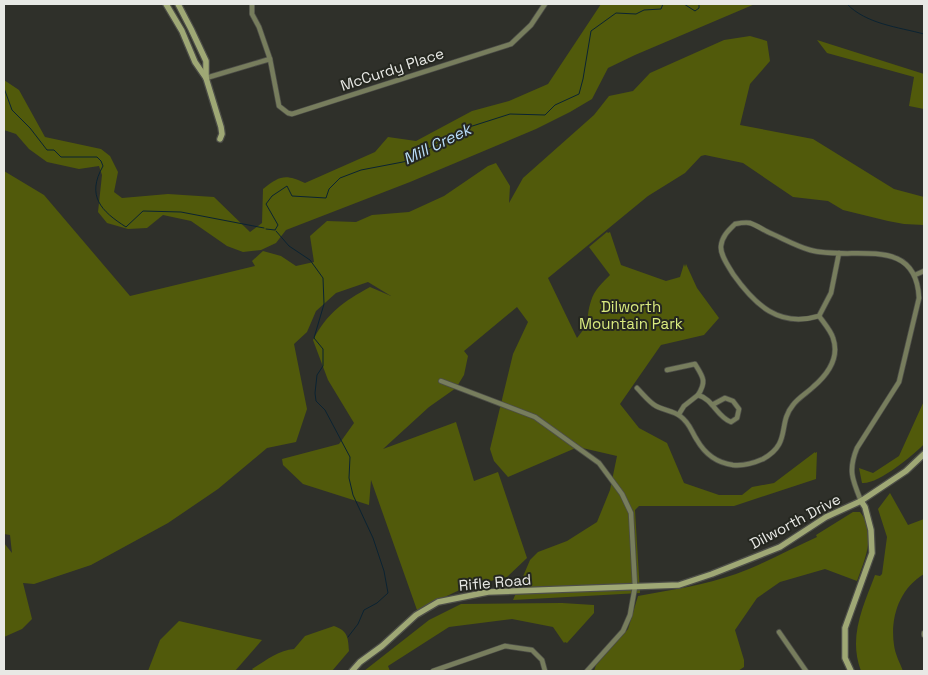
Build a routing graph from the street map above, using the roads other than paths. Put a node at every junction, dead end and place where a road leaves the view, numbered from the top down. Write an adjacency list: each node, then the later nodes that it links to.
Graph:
1 (166, 4): 6 (street)
2 (178, 4): 6 (street)
3 (252, 4): 5 (street, McCurdy Place)
4 (545, 4): 5 (street, McCurdy Place)
5 (270, 59): 6 (street)
6 (206, 78): 7 (street)
7 (220, 139)
8 (839, 253): 10 (street); 11 (street); 11 (street)
9 (924, 271): 10 (street)
10 (915, 275): 19 (street)
11 (819, 316): 17 (street)
12 (666, 370): 15 (street)
13 (441, 381): 20 (street)
14 (637, 388): 17 (street)
15 (698, 396): 16 (street); 17 (street)
16 (712, 405): 16 (street)
17 (679, 414)
18 (924, 454): 19 (street, Dilworth Drive)
19 (861, 501): 20 (street, Dilworth Drive); 27 (street)
20 (635, 587): 22 (street, Rifle Road); 25 (street)
21 (779, 632): 26 (street)
22 (352, 671)
23 (433, 671): 24 (street)
24 (545, 671)
25 (587, 671)
26 (806, 671)
27 (851, 671)

